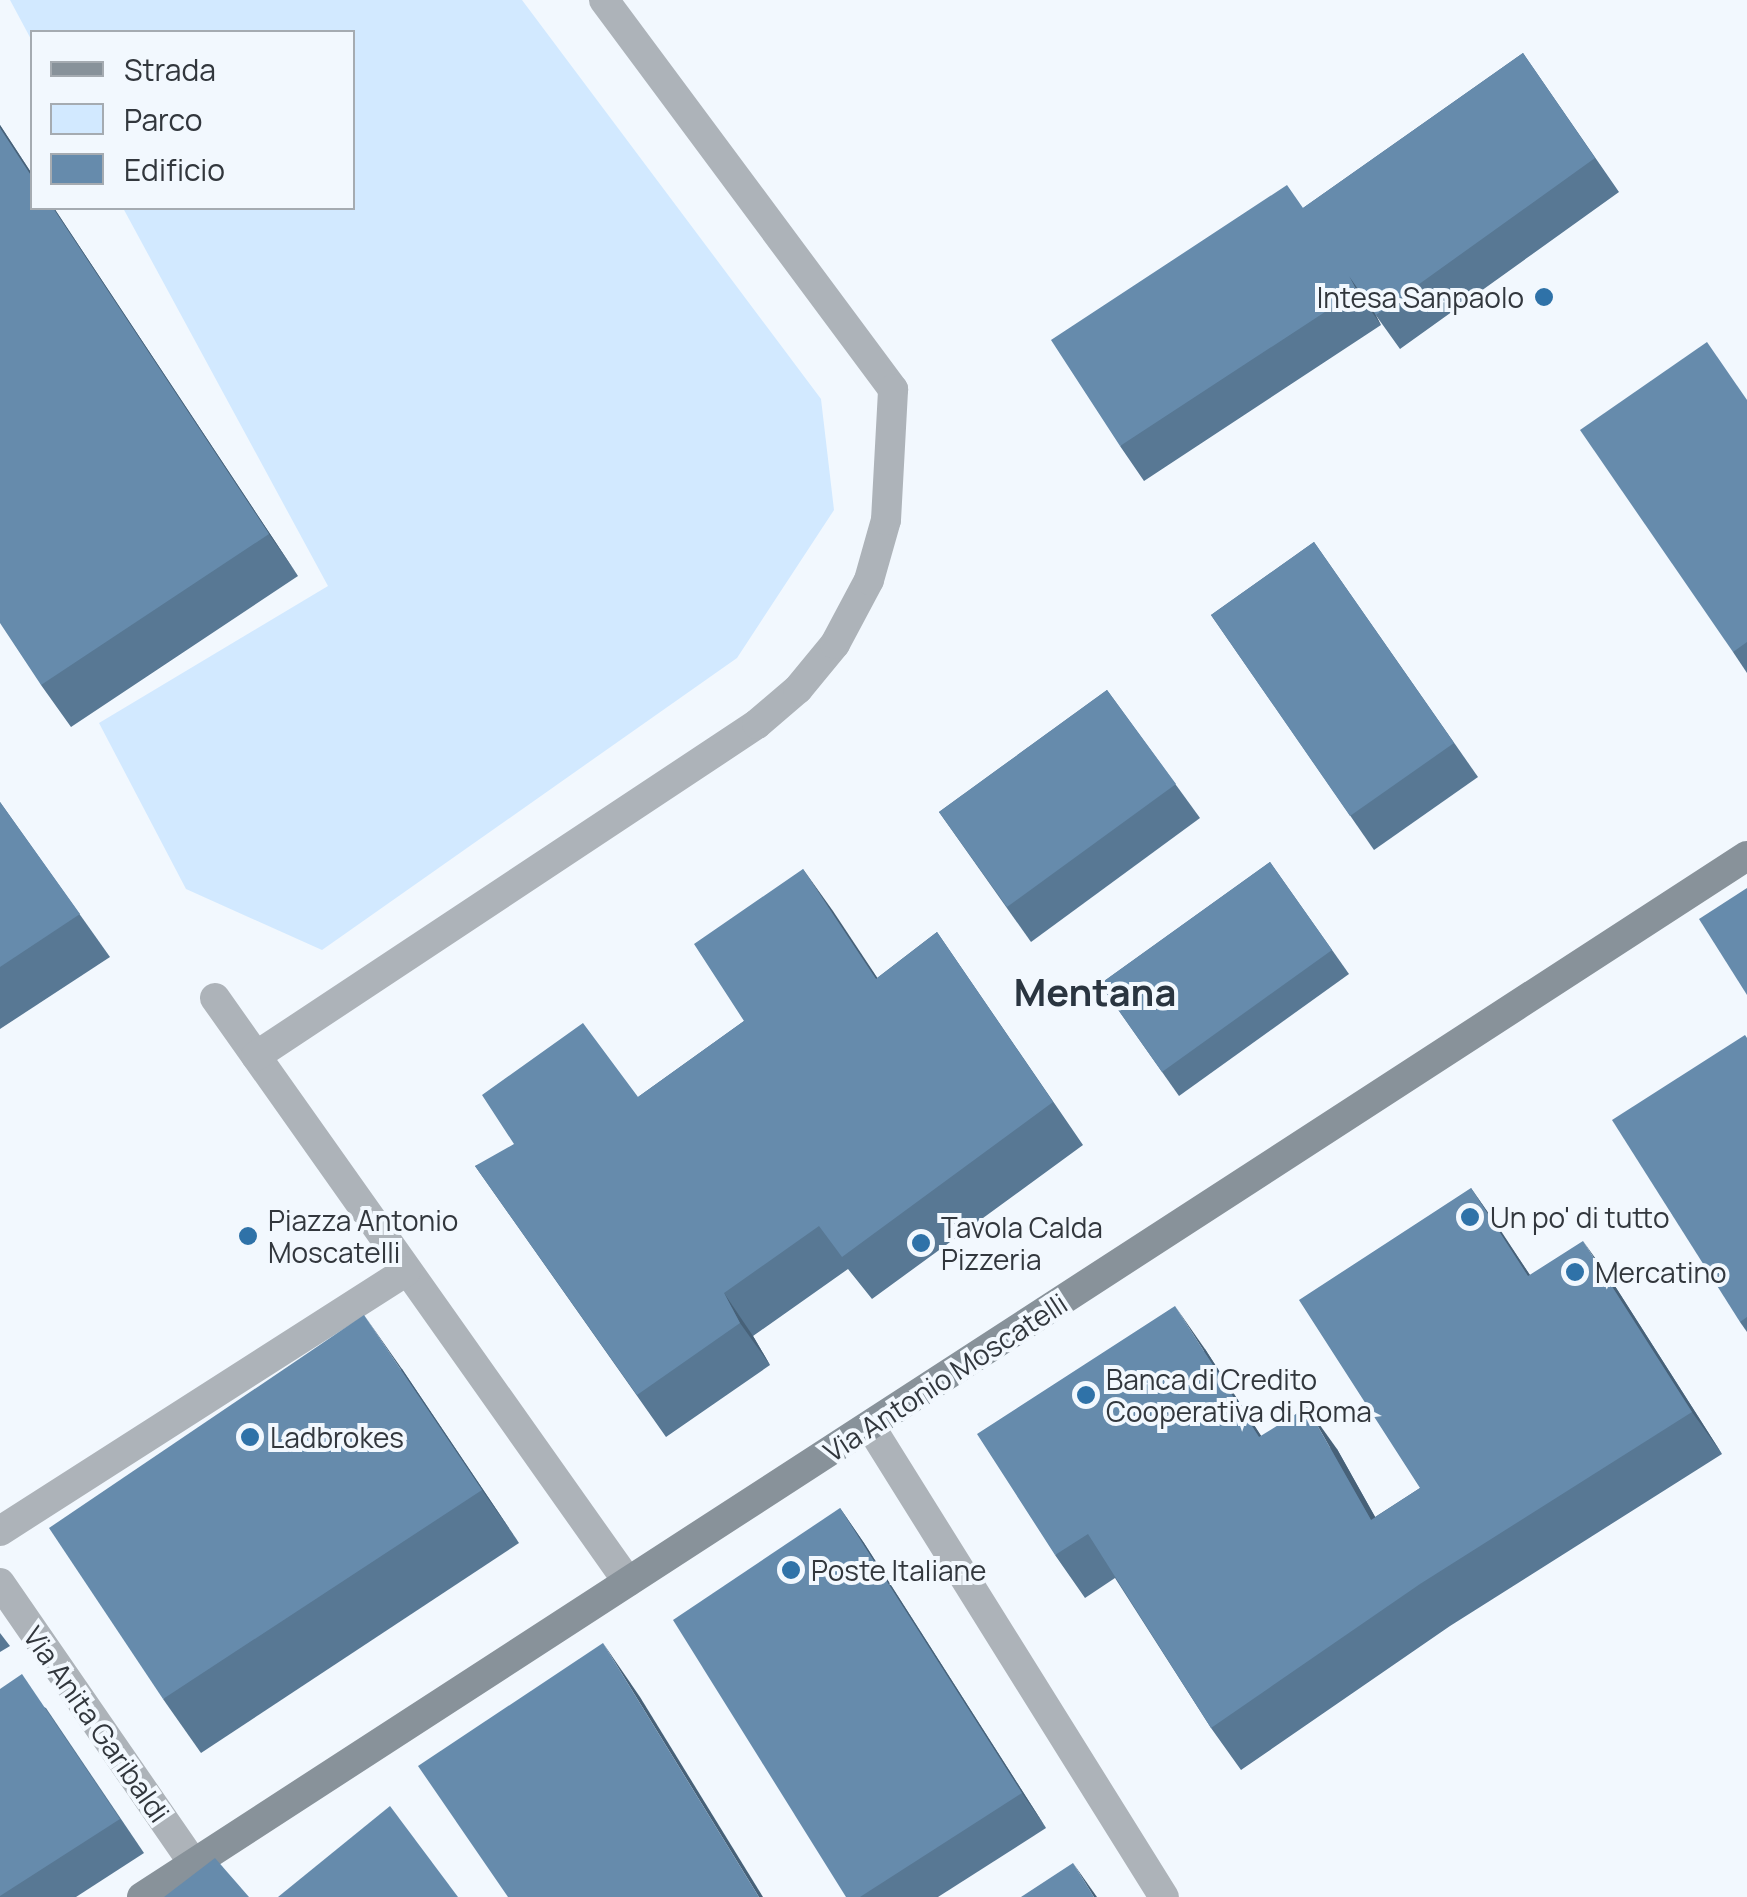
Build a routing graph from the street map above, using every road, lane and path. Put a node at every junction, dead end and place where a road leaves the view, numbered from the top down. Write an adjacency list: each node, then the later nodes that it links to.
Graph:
1 (604, 0): 4 (street)
2 (1747, 856): 6 (street, Via Antonio Moscatelli)
3 (215, 998): 4 (street)
4 (256, 1056): 5 (street)
5 (406, 1271): 7 (street); 8 (street)
6 (870, 1426): 8 (street, Via Antonio Moscatelli); 12 (street)
7 (0, 1530)
8 (628, 1582): 10 (street, Via Antonio Moscatelli)
9 (0, 1583): 10 (street, Via Anita Garibaldi)
10 (194, 1864): 11 (street, Via Antonio Moscatelli)
11 (142, 1897)
12 (1164, 1897)

